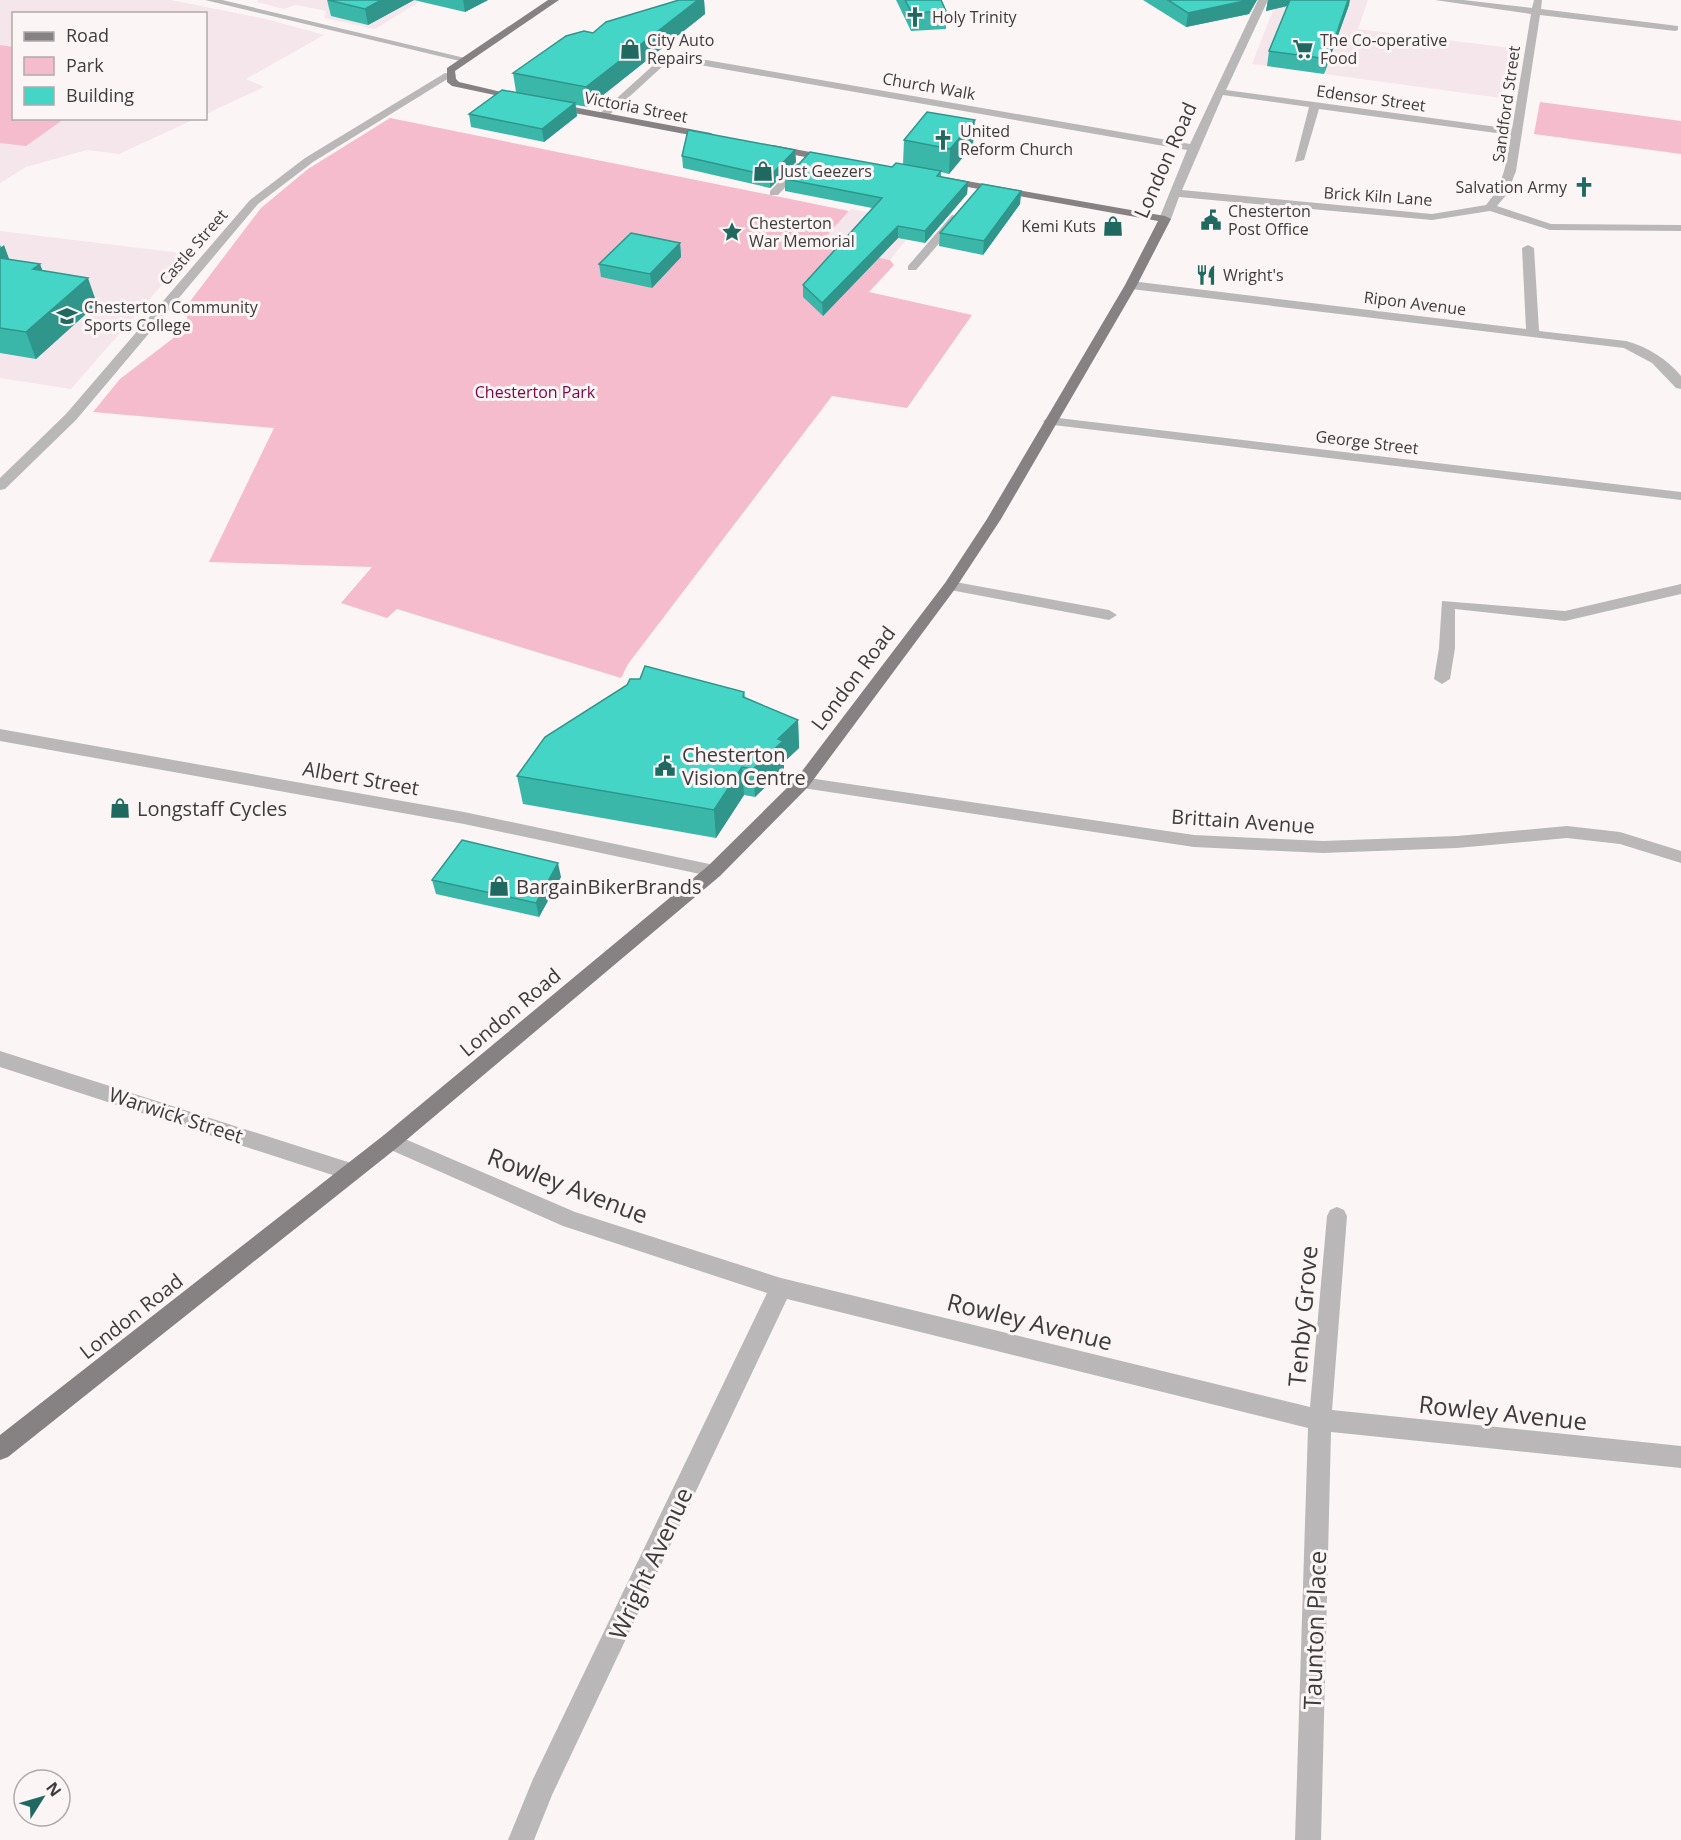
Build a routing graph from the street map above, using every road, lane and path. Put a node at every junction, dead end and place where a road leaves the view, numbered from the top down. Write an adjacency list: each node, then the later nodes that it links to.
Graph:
1 (210, 0): 8 (street)
2 (554, 0): 8 (main road)
3 (1263, 0): 10 (street, London Road)
4 (1440, 0): 6 (street)
5 (1538, 0): 6 (street, Sandford Street)
6 (1535, 11): 7 (street); 13 (street, Sandford Street)
7 (1675, 28)
8 (464, 59): 9 (main road)
9 (449, 75): 12 (main road, Victoria Street); 33 (street, Castle Street)
10 (1220, 92): 11 (street, Edensor Street); 16 (street, London Road)
11 (1315, 105): 13 (street, Edensor Street); 18 (street)
12 (602, 116): 14 (main road, Victoria Street); 16 (street, Church Walk)
13 (1519, 133): 24 (street, Sandford Street)
14 (718, 137)
15 (765, 146): 17 (main road)
16 (1193, 148): 22 (street, London Road)
17 (811, 155): 19 (main road); 21 (street)
18 (1299, 160)
19 (845, 161)
20 (936, 178): 23 (main road)
21 (774, 193)
22 (1176, 193): 24 (street, Brick Kiln Lane); 25 (street, London Road)
23 (974, 196): 25 (main road); 28 (street)
24 (1490, 207): 26 (street)
25 (1165, 219): 29 (main road, London Road)
26 (1681, 228)
27 (1528, 248): 30 (street)
28 (912, 268)
29 (1131, 285): 30 (street, Ripon Avenue); 32 (main road, London Road)
30 (1533, 334): 31 (street, Ripon Avenue)
31 (1681, 385)
32 (1050, 421): 34 (street, George Street); 35 (main road, London Road)
33 (0, 486)
34 (1681, 496)
35 (950, 586): 37 (street); 40 (main road, London Road)
36 (1681, 589): 38 (street)
37 (1109, 615)
38 (1442, 679)
39 (0, 735): 42 (street, Albert Street)
40 (802, 783): 41 (street, Brittain Avenue); 42 (main road, London Road)
41 (1681, 857)
42 (714, 871): 44 (main road, London Road)
43 (0, 1059): 45 (street, Warwick Street)
44 (391, 1141): 45 (main road, London Road); 47 (street, Rowley Avenue)
45 (351, 1172): 49 (main road, London Road)
46 (1337, 1216): 48 (street, Tenby Grove)
47 (781, 1288): 48 (street, Rowley Avenue); 51 (street, Wright Avenue)
48 (1320, 1420): 50 (street, Rowley Avenue); 52 (street, Taunton Place)
49 (0, 1449)
50 (1681, 1457)
51 (521, 1840)
52 (1308, 1840)

